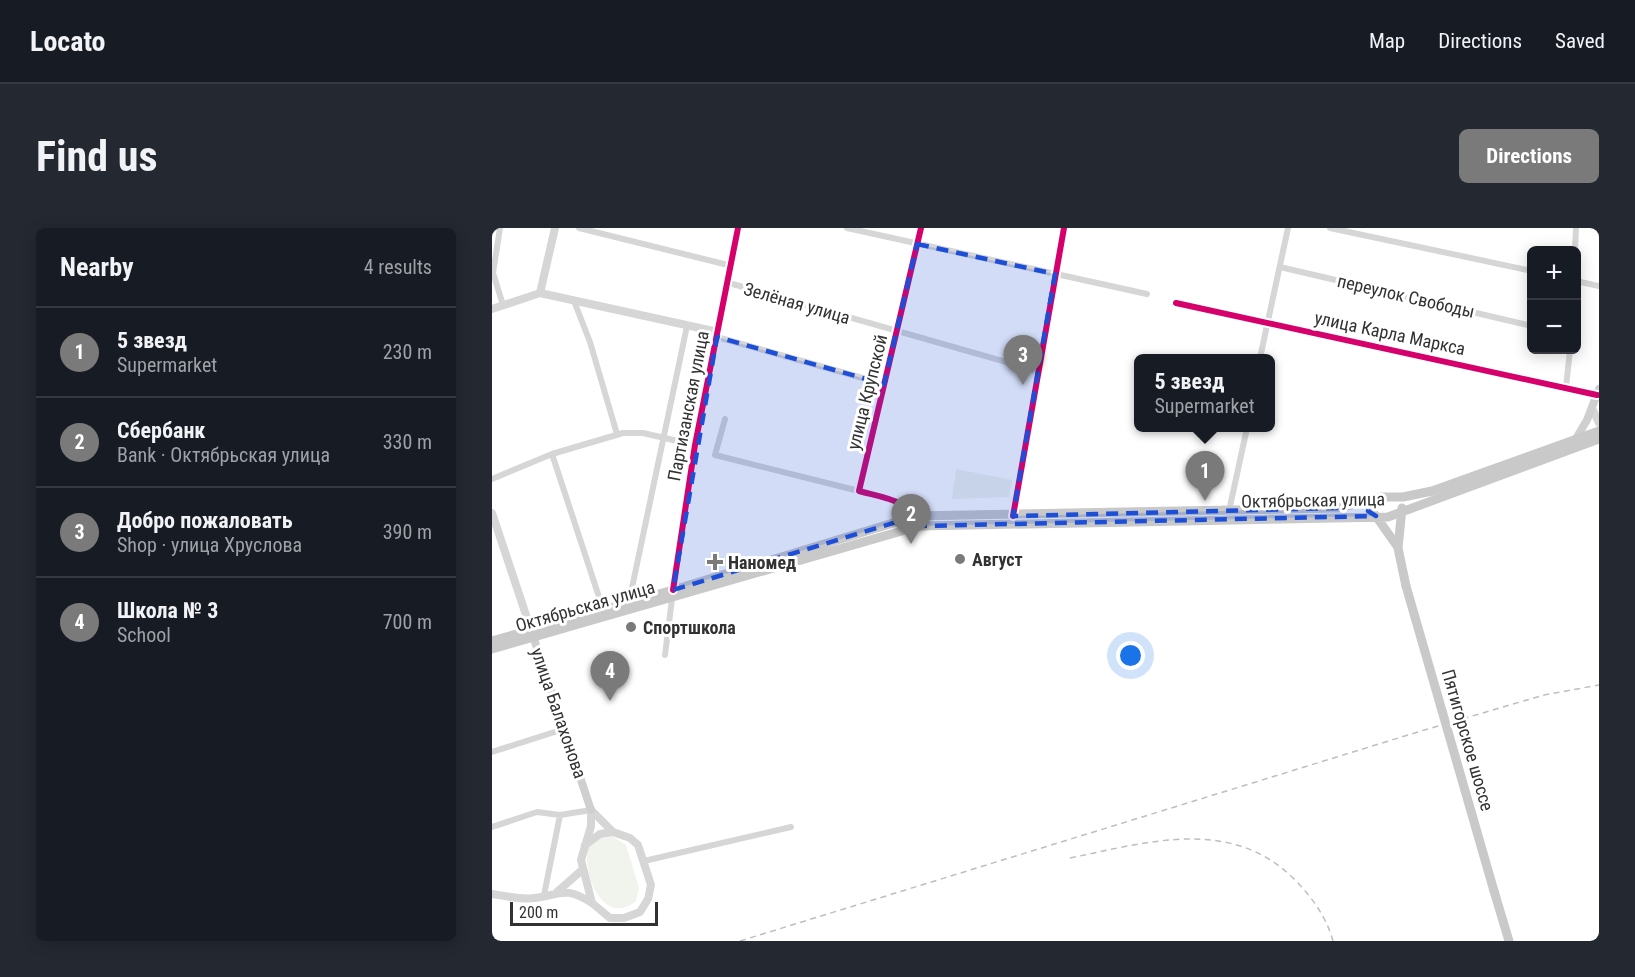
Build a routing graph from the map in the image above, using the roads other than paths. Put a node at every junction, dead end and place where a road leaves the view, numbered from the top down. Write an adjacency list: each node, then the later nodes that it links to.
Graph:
1 (500, 228): 11 (street)
2 (555, 228): 21 (street)
3 (579, 228): 14 (street, Зелёная улица)
4 (738, 228): 14 (street, Партизанская улица)
5 (847, 228): 12 (street)
6 (921, 228): 12 (street, улица Крупской)
7 (1064, 228): 17 (street)
8 (1288, 228): 15 (street)
9 (1330, 228): 16 (street)
10 (1576, 228): 13 (street)
11 (495, 237): 25 (street)
12 (917, 244): 17 (street); 30 (street, улица Крупской)
13 (1575, 246)
14 (732, 266): 19 (street, Партизанская улица)
15 (1280, 267): 27 (street); 28 (street, переулок Свободы)
16 (1527, 270)
17 (1055, 274): 22 (street); 34 (street)
18 (1581, 282): 20 (street)
19 (729, 283): 30 (street, Зелёная улица); 31 (street, Партизанская улица)
20 (1599, 286)
21 (540, 293): 23 (street); 25 (street)
22 (1147, 294)
23 (574, 301): 29 (street); 43 (street)
24 (1176, 303): 27 (street, улица Карла Маркса)
25 (502, 305): 26 (street)
26 (492, 309)
27 (1267, 321): 32 (street); 36 (street, улица Карла Маркса)
28 (1527, 325)
29 (687, 326): 31 (street); 44 (street)
30 (897, 331): 34 (street, Зелёная улица); 35 (street, улица Крупской)
31 (717, 335): 35 (street); 47 (street, Партизанская улица)
32 (1261, 354)
33 (1570, 354): 36 (street)
34 (1038, 371): 57 (street)
35 (884, 384): 51 (street, улица Крупской)
36 (1566, 387): 37 (street, улица Карла Маркса)
37 (1598, 392): 38 (main road)
38 (1592, 408): 40 (street); 45 (main road)
39 (724, 419): 51 (street)
40 (1599, 423)
41 (1599, 431): 45 (main road, Октябрьская улица)
42 (1246, 432): 54 (street)
43 (617, 434): 44 (street); 49 (street)
44 (663, 437): 47 (street); 62 (street)
45 (1576, 439): 48 (main road); 52 (main road, Октябрьская улица)
46 (1599, 439): 48 (main road, Октябрьская улица)
47 (694, 445): 61 (street, Партизанская улица)
48 (1569, 450): 55 (main road, Октябрьская улица)
49 (552, 454): 50 (street); 63 (street)
50 (492, 479)
51 (859, 491): 59 (street)
52 (1399, 497): 53 (main road, Октябрьская улица); 55 (main road, Пятигорское шоссе)
53 (1374, 500): 54 (main road, Октябрьская улица); 58 (main road, Пятигорское шоссе)
54 (1229, 511): 57 (main road, Октябрьская улица)
55 (1402, 511): 58 (main road, Октябрьская улица); 60 (main road, Пятигорское шоссе)
56 (492, 513): 64 (street, улица Балахонова)
57 (1013, 516): 59 (main road, Октябрьская улица)
58 (1376, 516): 59 (main road, Октябрьская улица); 60 (main road, Пятигорское шоссе)
59 (917, 521): 61 (main road, Октябрьская улица)
60 (1398, 548): 82 (main road, Пятигорское шоссе, bridge)
61 (673, 595): 62 (main road, Октябрьская улица); 64 (main road, Октябрьская улица); 67 (street, Партизанская улица)
62 (629, 602): 63 (main road, Октябрьская улица)
63 (603, 609): 64 (main road, Октябрьская улица)
64 (532, 634): 65 (main road, Октябрьская улица); 66 (main road, Октябрьская улица); 68 (main road, улица Балахонова)
65 (492, 641)
66 (492, 649)
67 (665, 655)
68 (564, 729): 69 (street); 70 (main road, улица Балахонова)
69 (492, 752)
70 (591, 810): 71 (street); 74 (street, улица Балахонова); 75 (street, улица Балахонова)
71 (560, 816): 73 (street); 80 (street)
72 (791, 827): 76 (street)
73 (492, 828)
74 (613, 832): 75 (street); 76 (street, улица Балахонова)
75 (585, 845): 77 (street, улица Балахонова)
76 (644, 861): 81 (street, улица Балахонова)
77 (582, 870): 78 (street); 81 (street, улица Балахонова)
78 (557, 892): 80 (street); 81 (street)
79 (492, 894): 80 (street)
80 (544, 895)
81 (592, 903)
82 (1509, 941)

